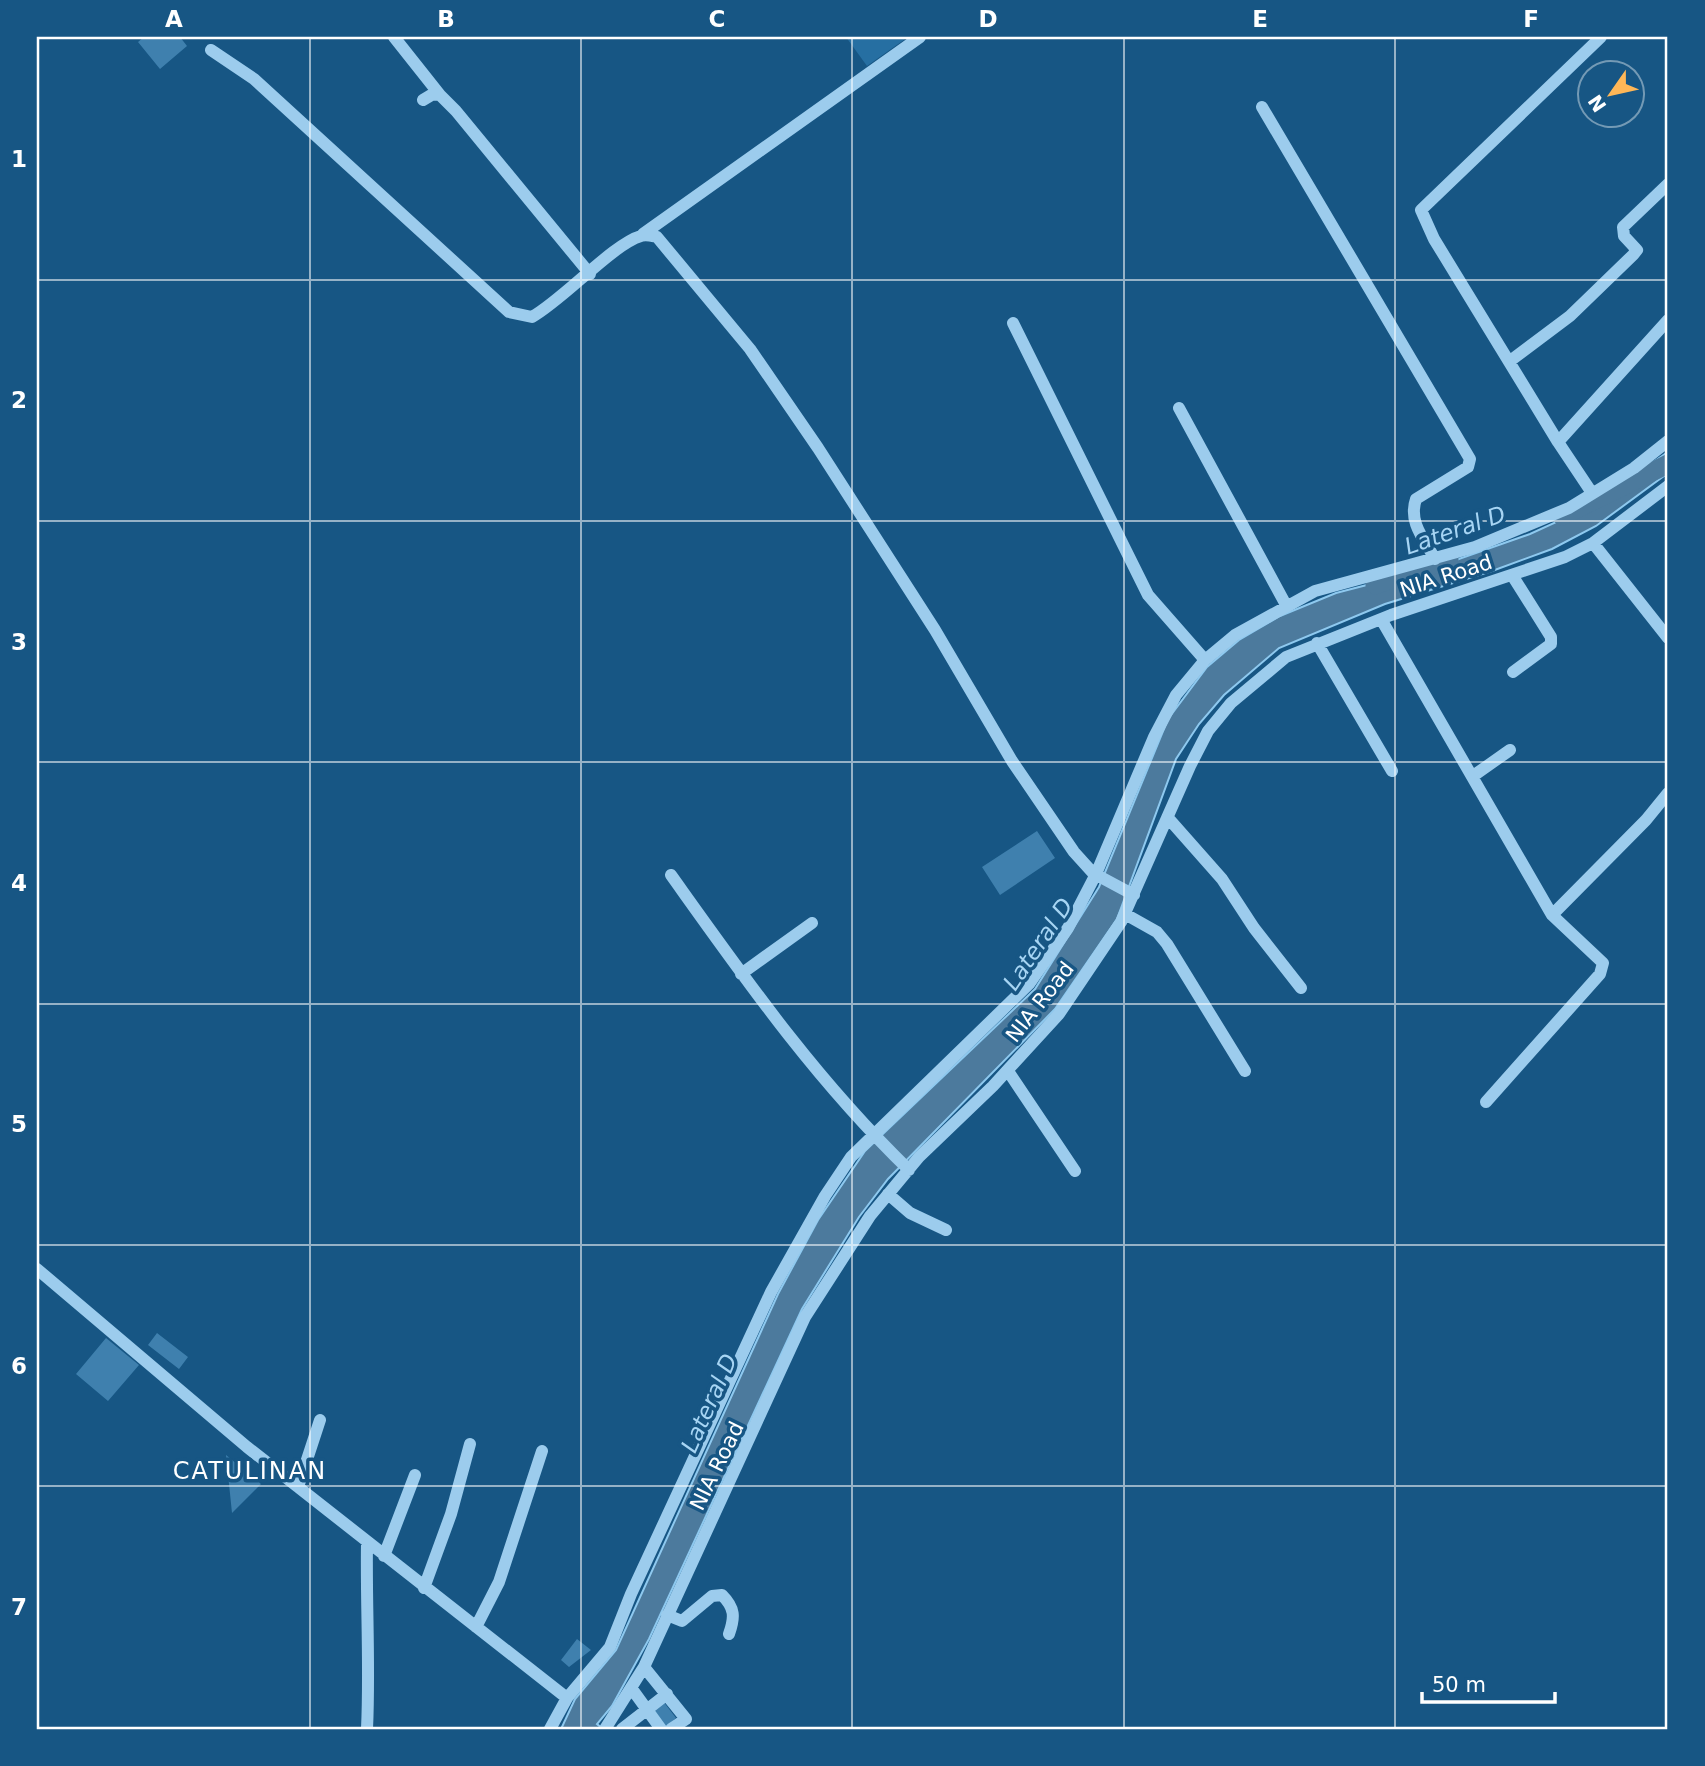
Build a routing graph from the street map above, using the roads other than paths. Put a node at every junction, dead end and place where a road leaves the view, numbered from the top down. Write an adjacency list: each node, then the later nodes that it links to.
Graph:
1 (394, 37): 5 (street)
2 (920, 37): 9 (street)
3 (1601, 37): 13 (street)
4 (211, 50): 10 (street)
5 (440, 95): 6 (street); 10 (street)
6 (423, 100)
7 (1262, 107): 20 (street)
8 (1668, 184): 13 (street)
9 (643, 234): 10 (street); 34 (street)
10 (590, 274)
11 (1668, 320): 16 (street)
12 (1013, 323): 26 (street)
13 (1510, 361): 16 (street)
14 (1179, 408): 22 (street)
15 (1668, 441): 18 (street)
16 (1558, 442): 18 (street)
17 (1668, 486): 19 (street, NIA Road)
18 (1592, 493): 20 (street)
19 (1593, 543): 21 (street, NIA Road); 24 (street)
20 (1435, 559): 22 (street)
21 (1512, 575): 23 (street, NIA Road); 27 (street)
22 (1286, 605): 26 (street)
23 (1381, 618): 25 (street, NIA Road); 30 (street)
24 (1668, 638)
25 (1317, 643): 29 (street); 32 (street, NIA Road)
26 (1205, 660): 34 (street)
27 (1513, 673)
28 (1510, 750): 30 (street)
29 (1392, 771)
30 (1473, 776): 37 (street)
31 (1668, 793): 37 (street)
32 (1169, 819): 35 (street, NIA Road); 40 (street)
33 (671, 875): 39 (street)
34 (1099, 876): 35 (street); 44 (street)
35 (1131, 893): 36 (street, NIA Road)
36 (1125, 914): 41 (street, NIA Road); 42 (street)
37 (1552, 915): 43 (street)
38 (812, 923): 39 (street)
39 (741, 974): 44 (street)
40 (1301, 988)
41 (1007, 1071): 45 (street, NIA Road); 46 (street)
42 (1245, 1071)
43 (1486, 1102)
44 (874, 1134): 45 (street); 64 (street)
45 (906, 1167): 47 (street, NIA Road)
46 (1075, 1171)
47 (888, 1195): 48 (street); 58 (street, NIA Road)
48 (946, 1230)
49 (37, 1269): 54 (street)
50 (320, 1420): 54 (street)
51 (470, 1444): 57 (street)
52 (542, 1451): 59 (street)
53 (415, 1475): 56 (street)
54 (298, 1487): 55 (street)
55 (367, 1543): 56 (street); 68 (street)
56 (384, 1556): 57 (street)
57 (424, 1588): 59 (street)
58 (667, 1615): 60 (street); 61 (street, NIA Road)
59 (476, 1627): 64 (street)
60 (729, 1634)
61 (644, 1667): 62 (street, NIA Road); 63 (street)
62 (632, 1689): 65 (street); 66 (street, NIA Road)
63 (667, 1694): 65 (street); 71 (street)
64 (567, 1698): 67 (street)
65 (647, 1710): 69 (street); 70 (street)
66 (611, 1727)
67 (552, 1728)
68 (367, 1729)
69 (622, 1729)
70 (661, 1729)
71 (671, 1729)

